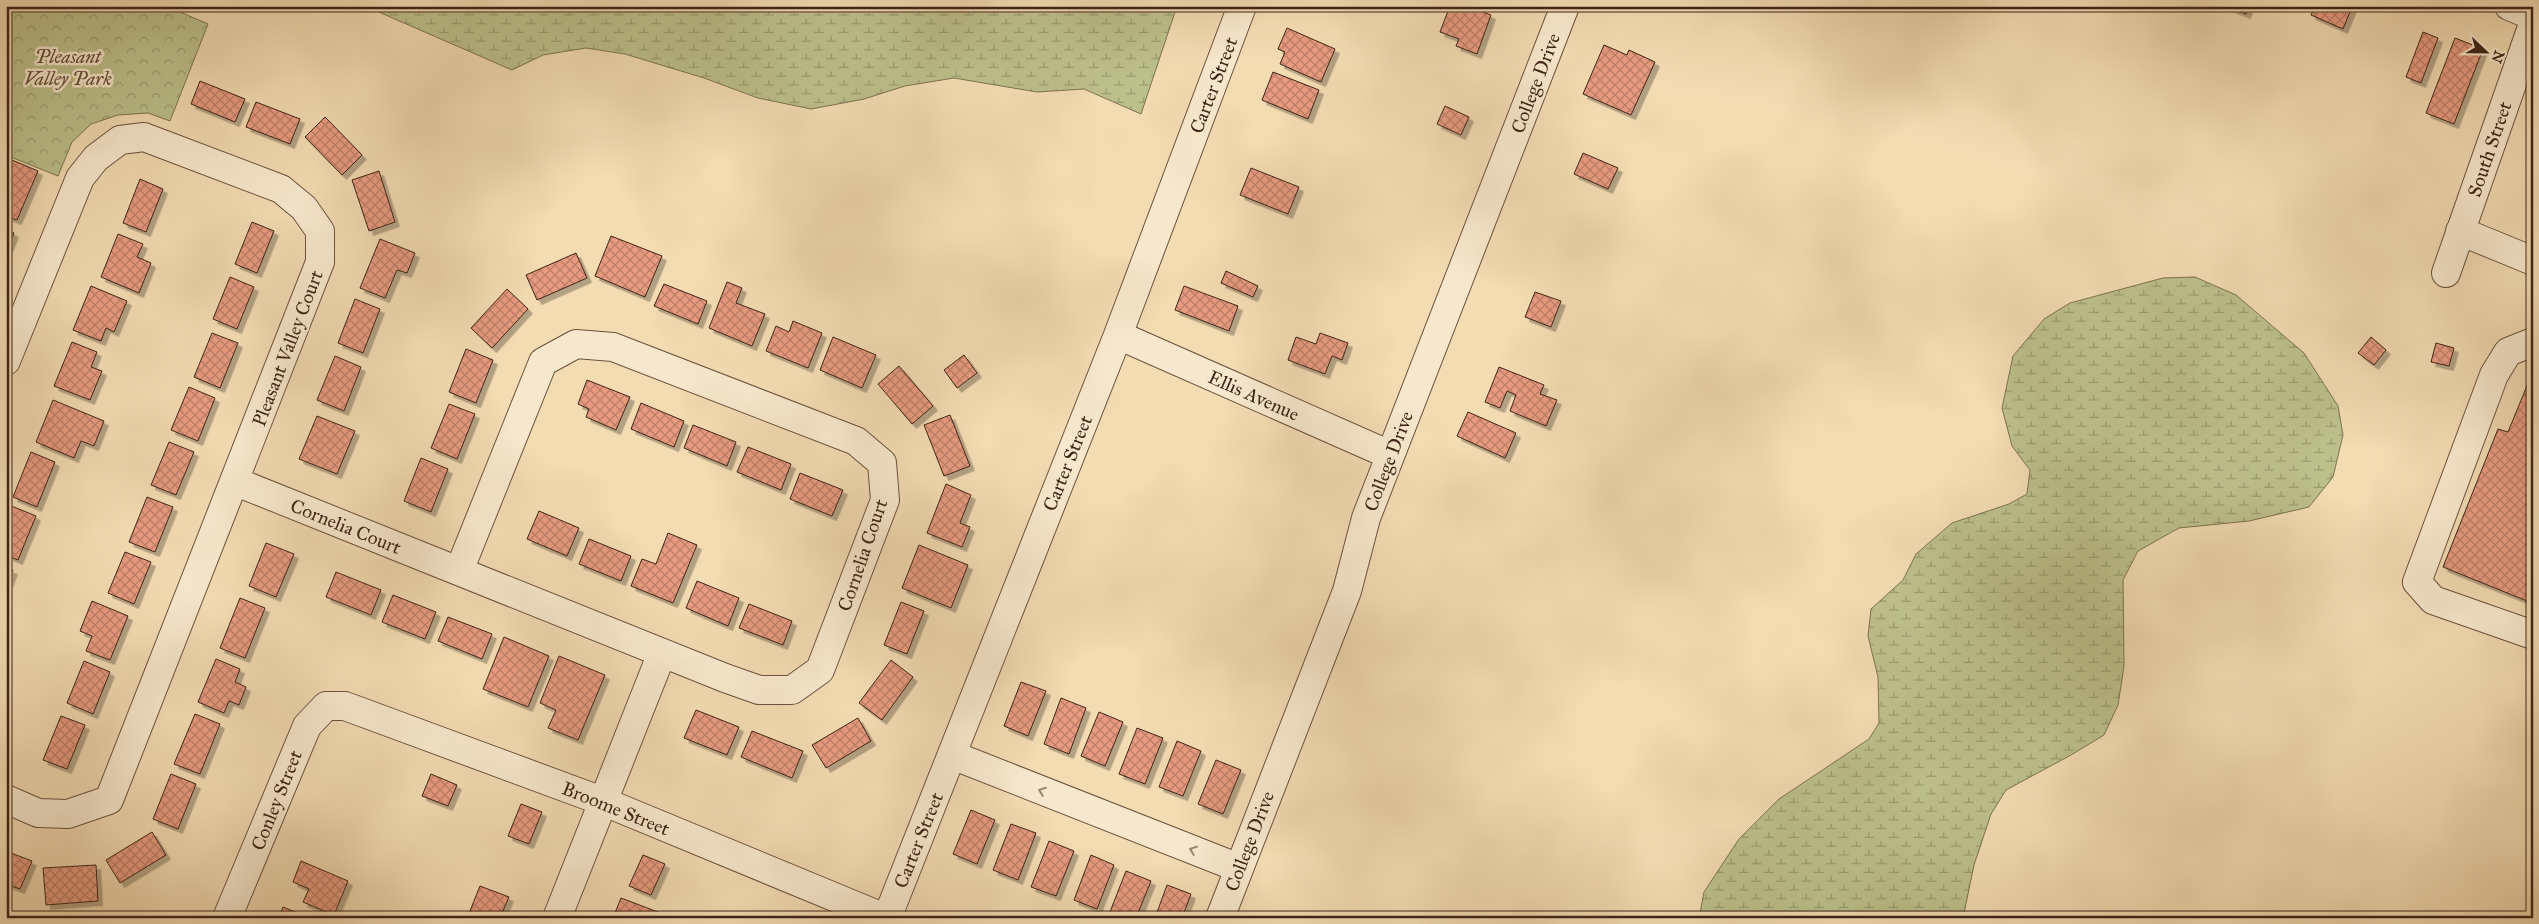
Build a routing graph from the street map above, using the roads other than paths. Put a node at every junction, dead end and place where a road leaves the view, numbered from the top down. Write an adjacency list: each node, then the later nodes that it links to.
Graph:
1 (1242, 6): 9 (street, Carter Street)
2 (1565, 6): 12 (street, College Drive)
3 (2509, 6): 4 (street)
4 (2533, 16)
5 (2533, 24): 6 (street, South Street)
6 (2460, 231): 7 (street); 8 (street, South Street)
7 (2533, 261)
8 (2446, 273)
9 (1118, 335): 12 (street, Ellis Avenue); 18 (street, Carter Street)
10 (2533, 342): 15 (street)
11 (6, 361): 13 (street, Pleasant Valley Court)
12 (1390, 454): 21 (street, College Drive)
13 (234, 482): 14 (street, Cornelia Court); 19 (street, Pleasant Valley Court)
14 (458, 571): 16 (street, Cornelia Court); 16 (street, Cornelia Court)
15 (2533, 634)
16 (662, 653): 20 (street)
17 (345, 706): 20 (street, Broome Street); 22 (street, Conley Street)
18 (952, 755): 21 (street, one-way to 18); 24 (street, Carter Street)
19 (6, 799)
20 (602, 801): 23 (street); 24 (street, Broome Street)
21 (1239, 868): 25 (street, College Drive)
22 (227, 918)
23 (557, 918)
24 (886, 918)
25 (1220, 918)

